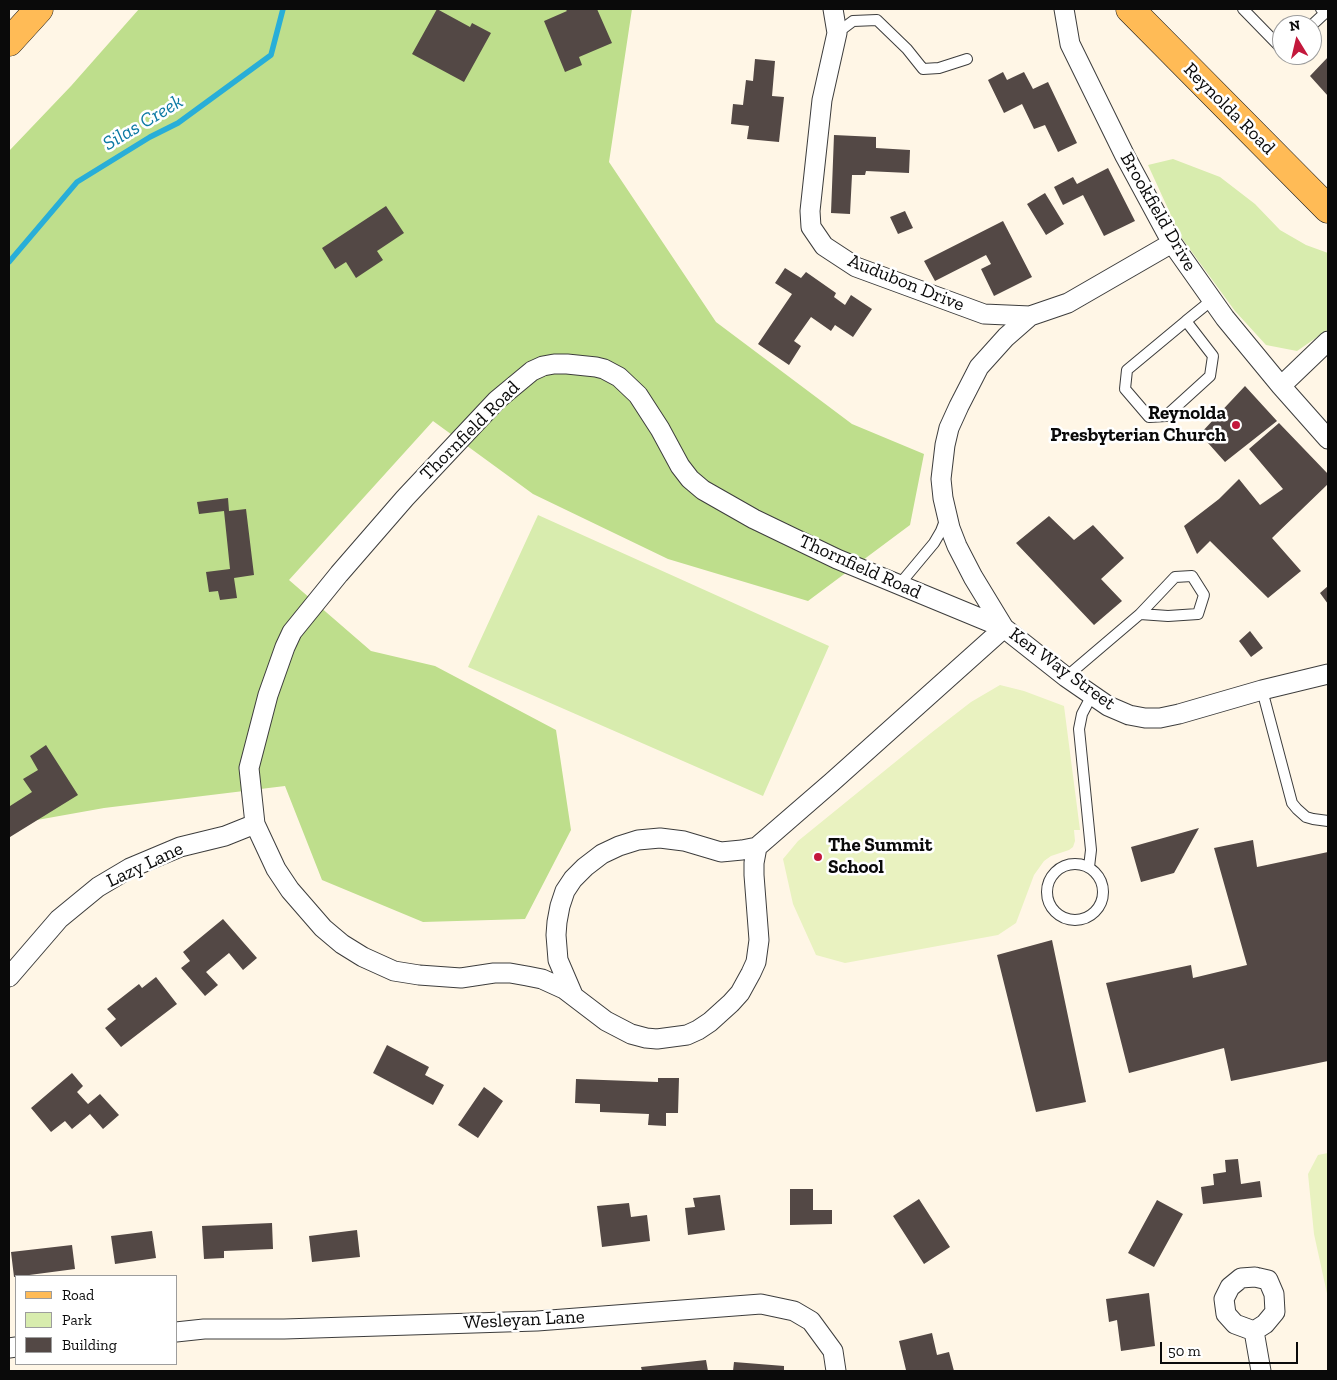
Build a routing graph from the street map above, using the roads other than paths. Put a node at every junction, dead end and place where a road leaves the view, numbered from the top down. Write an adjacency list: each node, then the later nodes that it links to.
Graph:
1 (39, 9): 8 (main road)
2 (833, 9): 6 (street)
3 (1064, 9): 11 (street, Brookfield Drive)
4 (1130, 9): 10 (main road, Reynolda Road)
5 (1243, 9): 7 (lane)
6 (837, 33): 9 (lane); 13 (street, Audubon Drive)
7 (1272, 39)
8 (9, 42)
9 (967, 59)
10 (1328, 209)
11 (1172, 243): 12 (street, Brookfield Drive); 13 (street, Ken Way Street)
12 (1212, 300): 14 (lane); 16 (street, Brookfield Drive)
13 (1030, 316): 18 (street, Ken Way Street)
14 (1186, 321): 14 (lane)
15 (1328, 341): 16 (street)
16 (1281, 386): 17 (street, Brookfield Drive)
17 (1328, 439)
18 (946, 517): 19 (lane); 21 (street, Ken Way Street)
19 (899, 585): 21 (street, Thornfield Road); 27 (street, Thornfield Road)
20 (1140, 614): 20 (lane); 23 (lane)
21 (1004, 628): 23 (street, Ken Way Street); 28 (street, Thornfield Road)
22 (1328, 674): 24 (street, Ken Way Street)
23 (1066, 677): 25 (street, Ken Way Street)
24 (1262, 690): 25 (street, Ken Way Street); 26 (lane)
25 (1092, 695): 29 (lane)
26 (1328, 821)
27 (255, 824): 30 (street, Lazy Lane); 31 (street, Thornfield Road)
28 (757, 846): 31 (street, Thornfield Road); 31 (street, Thornfield Road)
29 (1089, 867): 29 (lane)
30 (9, 977)
31 (573, 995)
32 (178, 1332): 34 (street, Wesleyan Lane)
33 (1254, 1332): 35 (street)
34 (836, 1371)
35 (1261, 1371)

